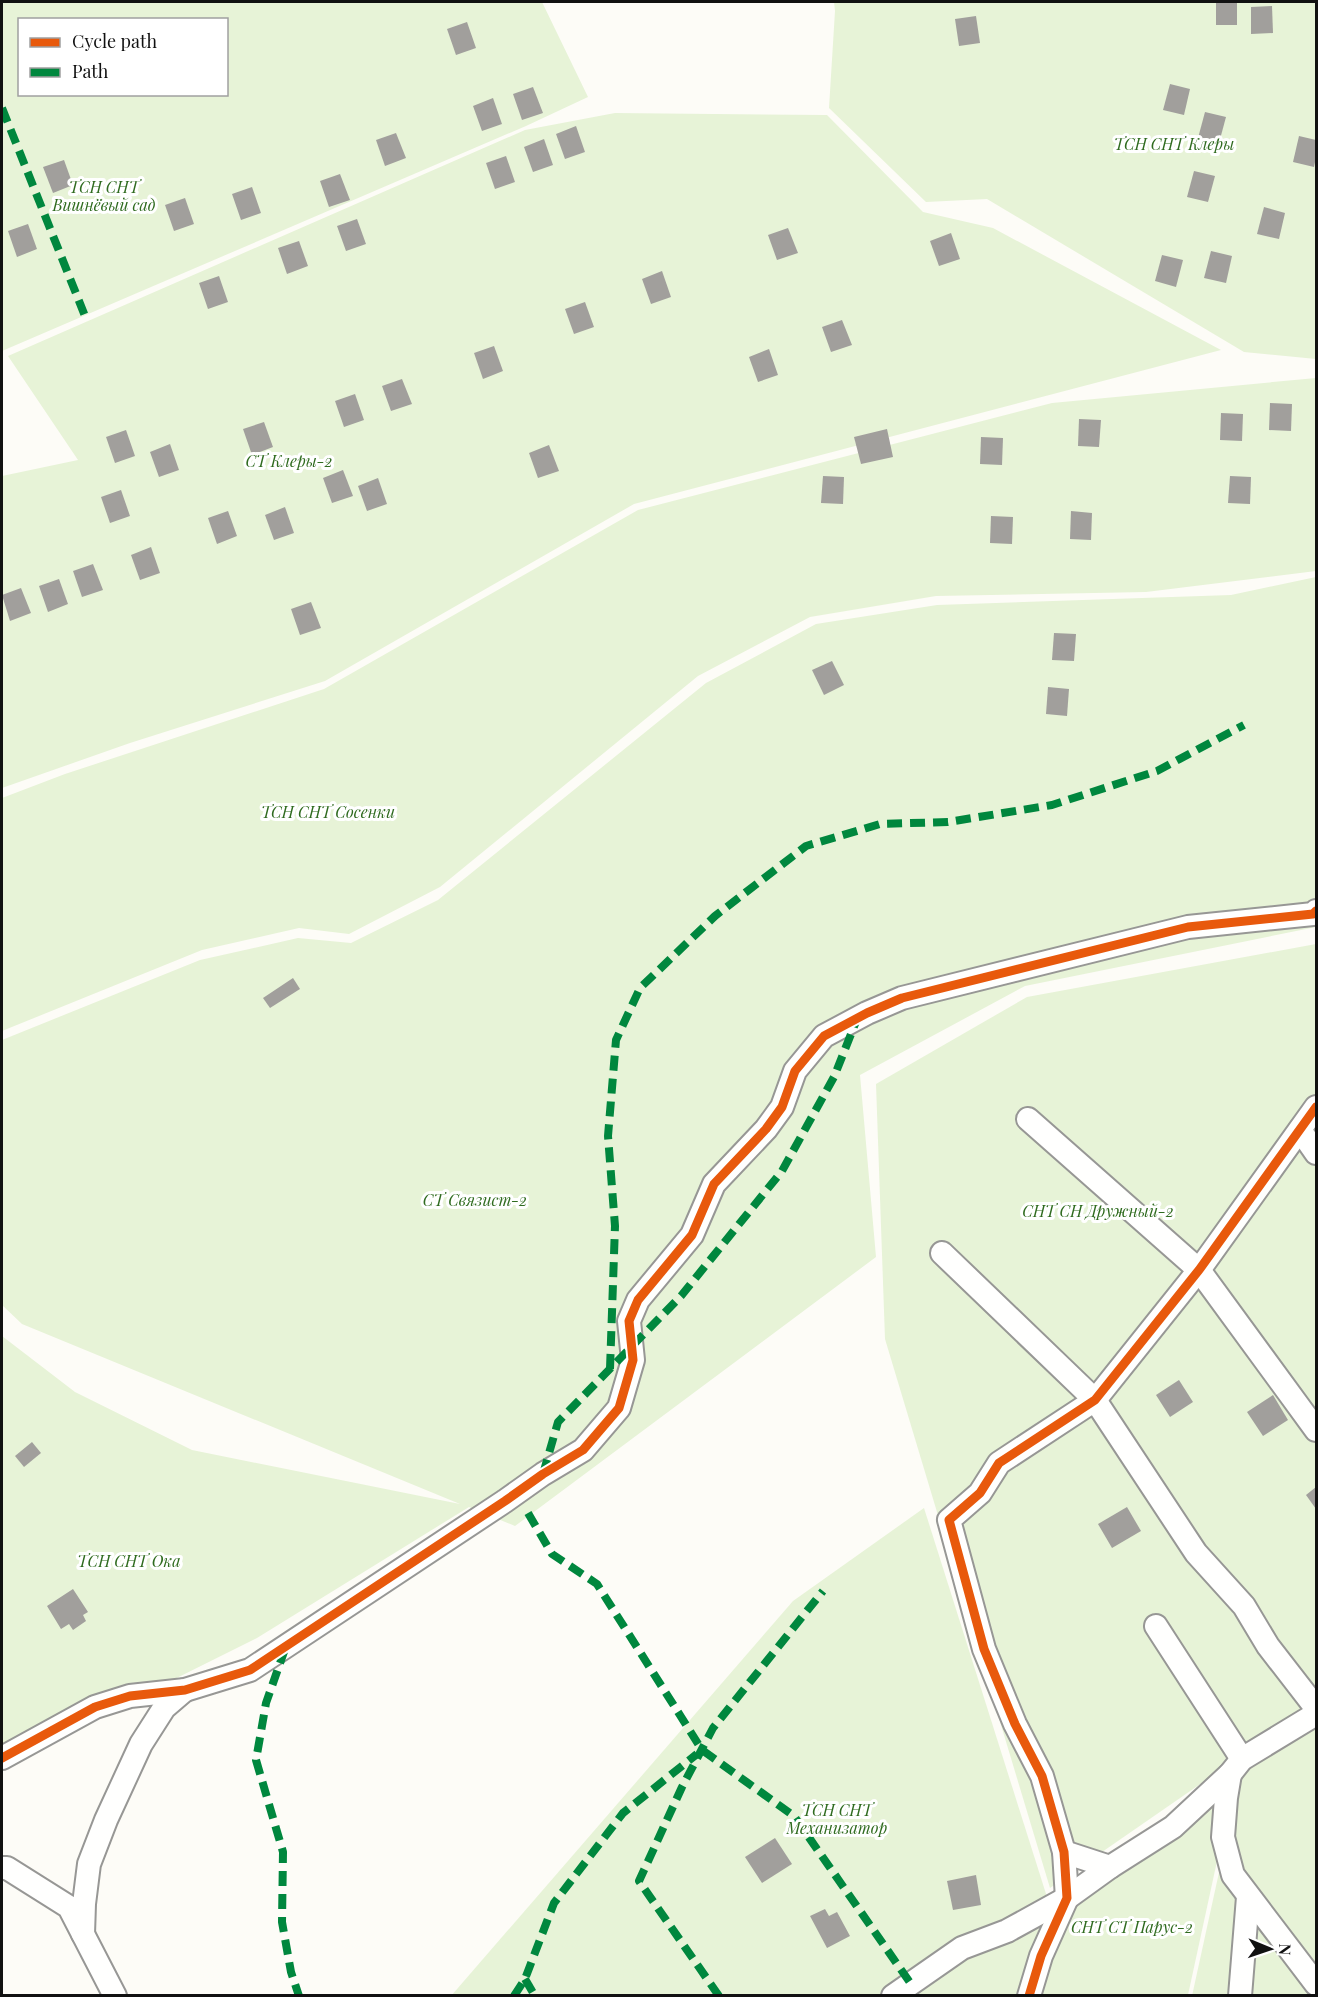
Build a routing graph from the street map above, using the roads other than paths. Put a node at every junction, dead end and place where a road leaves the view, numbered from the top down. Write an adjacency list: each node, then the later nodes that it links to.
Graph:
1 (1317, 911): 11 (street)
2 (1317, 1107): 4 (street)
3 (1028, 1119): 7 (street)
4 (1300, 1130): 5 (street); 7 (street)
5 (1317, 1153)
6 (942, 1253): 8 (street)
7 (1199, 1270): 8 (street); 9 (street)
8 (1095, 1401): 12 (street); 16 (street)
9 (1317, 1430)
10 (1156, 1626): 15 (street)
11 (185, 1690): 14 (street); 21 (street)
12 (1317, 1708)
13 (1317, 1714): 15 (street)
14 (2, 1758)
15 (1236, 1766): 17 (street); 19 (street)
16 (1064, 1852): 17 (street); 20 (street)
17 (1110, 1867): 20 (street)
18 (2, 1868): 21 (street)
19 (1248, 1897): 22 (street); 26 (street)
20 (1067, 1898): 24 (street); 25 (street)
21 (83, 1934): 23 (street)
22 (1317, 1984)
23 (115, 1995)
24 (893, 1995)
25 (1029, 1995)
26 (1240, 1995)

